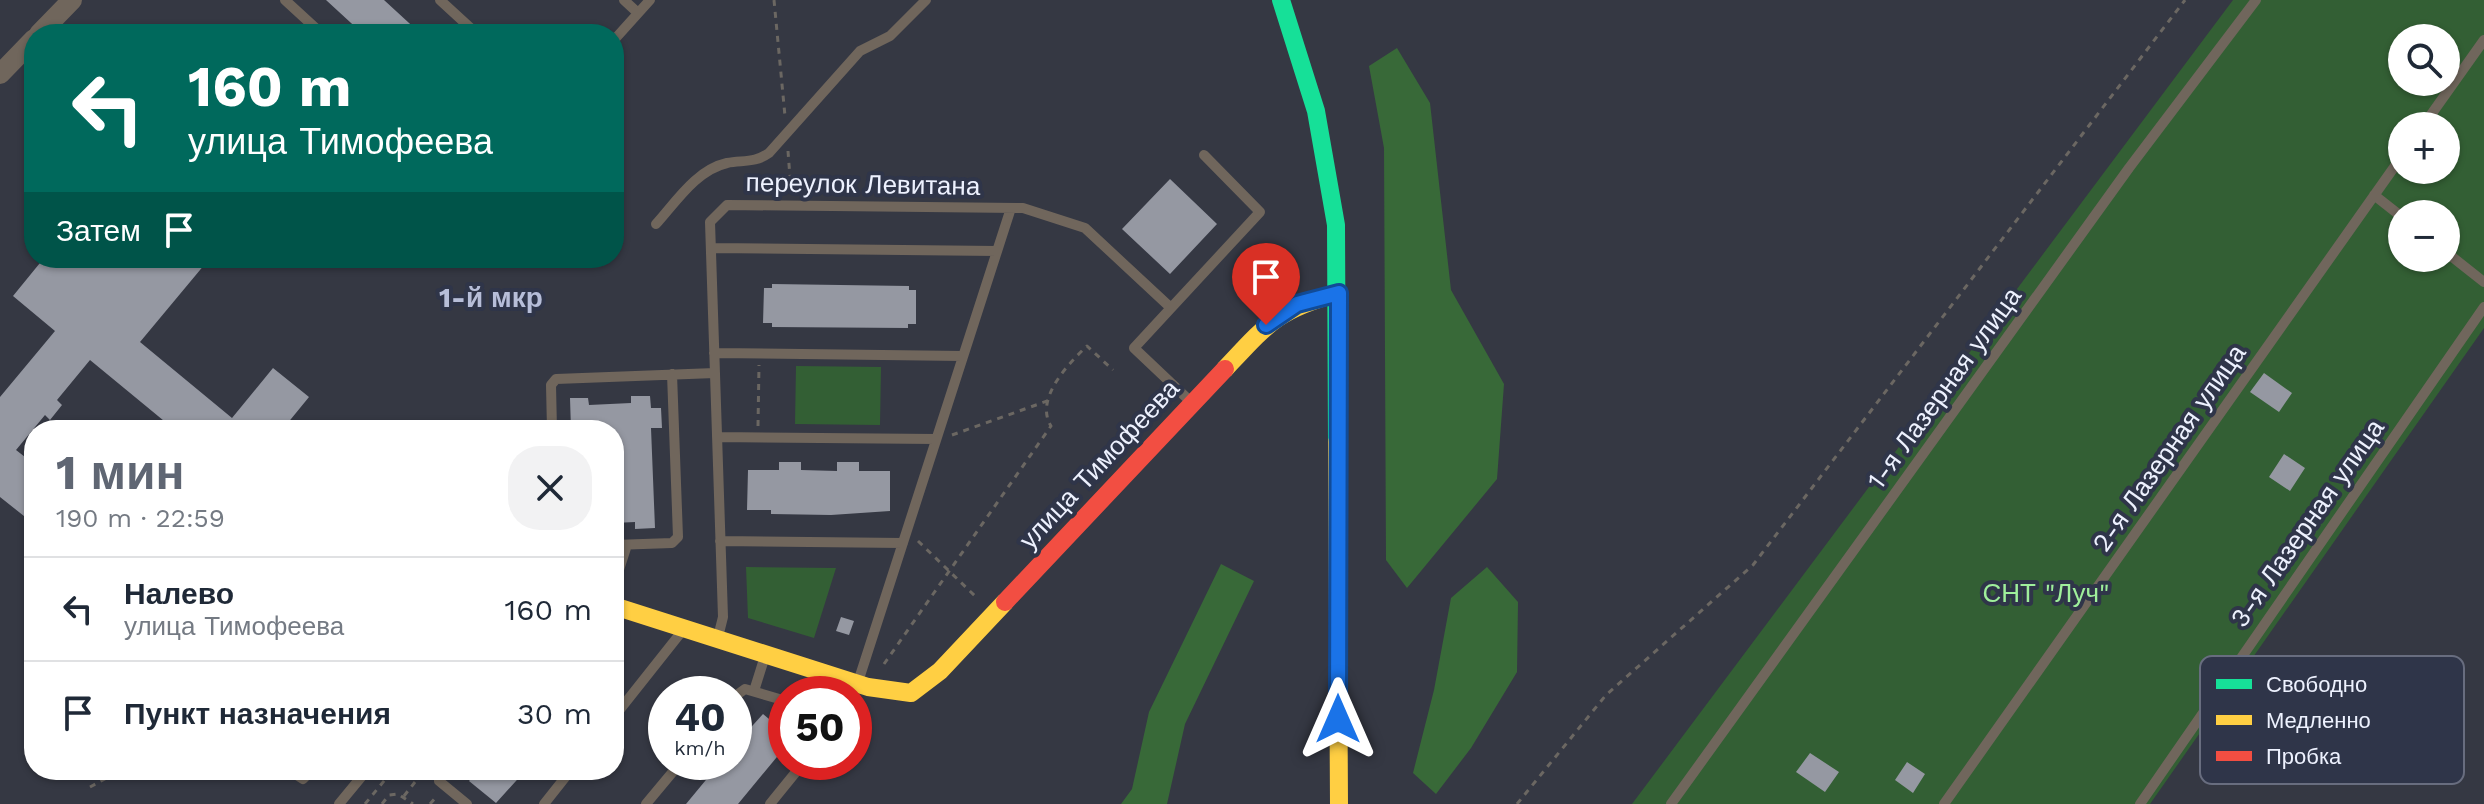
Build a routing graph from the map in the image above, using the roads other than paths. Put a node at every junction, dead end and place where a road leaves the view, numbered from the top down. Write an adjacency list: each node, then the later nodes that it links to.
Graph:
1 (72, 0): 10 (street)
2 (285, 0): 11 (lane)
3 (440, 0): 12 (lane)
4 (624, 0): 9 (lane)
5 (650, 0): 9 (lane)
6 (926, 0): 23 (lane)
7 (1281, 0): 28 (street)
8 (2256, 0): 66 (lane, 1-я Лазерная улица)
9 (638, 13): 13 (lane)
10 (49, 24)
11 (311, 24)
12 (466, 24)
13 (624, 29)
14 (2484, 40): 17 (lane)
15 (24, 49): 16 (street)
16 (0, 74)
17 (2433, 112)
18 (1204, 155): 30 (lane)
19 (2388, 176): 20 (lane, 2-я Лазерная улица)
20 (2374, 195): 21 (lane); 67 (lane, 2-я Лазерная улица)
21 (2388, 206)
22 (1011, 208): 24 (lane, переулок Левитана); 25 (lane); 30 (lane, переулок Левитана)
23 (656, 224)
24 (711, 248): 25 (lane); 31 (lane)
25 (997, 251): 32 (lane)
26 (2460, 263): 27 (lane)
27 (2484, 282)
28 (1339, 293): 35 (street, улица Тимофеева); 65 (street)
29 (2484, 307): 47 (lane, 3-я Лазерная улица)
30 (1171, 308): 35 (lane)
31 (714, 353): 32 (lane); 33 (lane)
32 (963, 356): 38 (lane)
33 (715, 373): 34 (lane); 37 (lane)
34 (672, 374): 36 (lane); 41 (lane)
35 (1192, 404): 50 (street, улица Тимофеева)
36 (552, 420)
37 (717, 437): 38 (lane); 39 (lane)
38 (936, 439): 40 (lane)
39 (720, 541): 40 (lane); 45 (lane)
40 (903, 543): 49 (lane)
41 (627, 545): 42 (lane)
42 (624, 554)
43 (624, 609): 44 (street)
44 (684, 629): 45 (street); 53 (lane)
45 (718, 639): 46 (street)
46 (765, 654): 48 (street); 51 (lane)
47 (2242, 656)
48 (835, 676)
49 (866, 676)
50 (872, 686)
51 (754, 691): 52 (lane)
52 (768, 695)
53 (624, 704)
54 (2200, 717): 68 (lane, 3-я Лазерная улица)
55 (359, 780): 60 (lane)
56 (439, 780): 61 (lane)
57 (563, 780): 62 (lane)
58 (666, 780): 63 (lane)
59 (789, 780): 64 (lane)
60 (339, 804)
61 (467, 804)
62 (544, 804)
63 (646, 804)
64 (770, 804)
65 (1339, 804)
66 (1671, 804)
67 (1944, 804)
68 (2140, 804)

